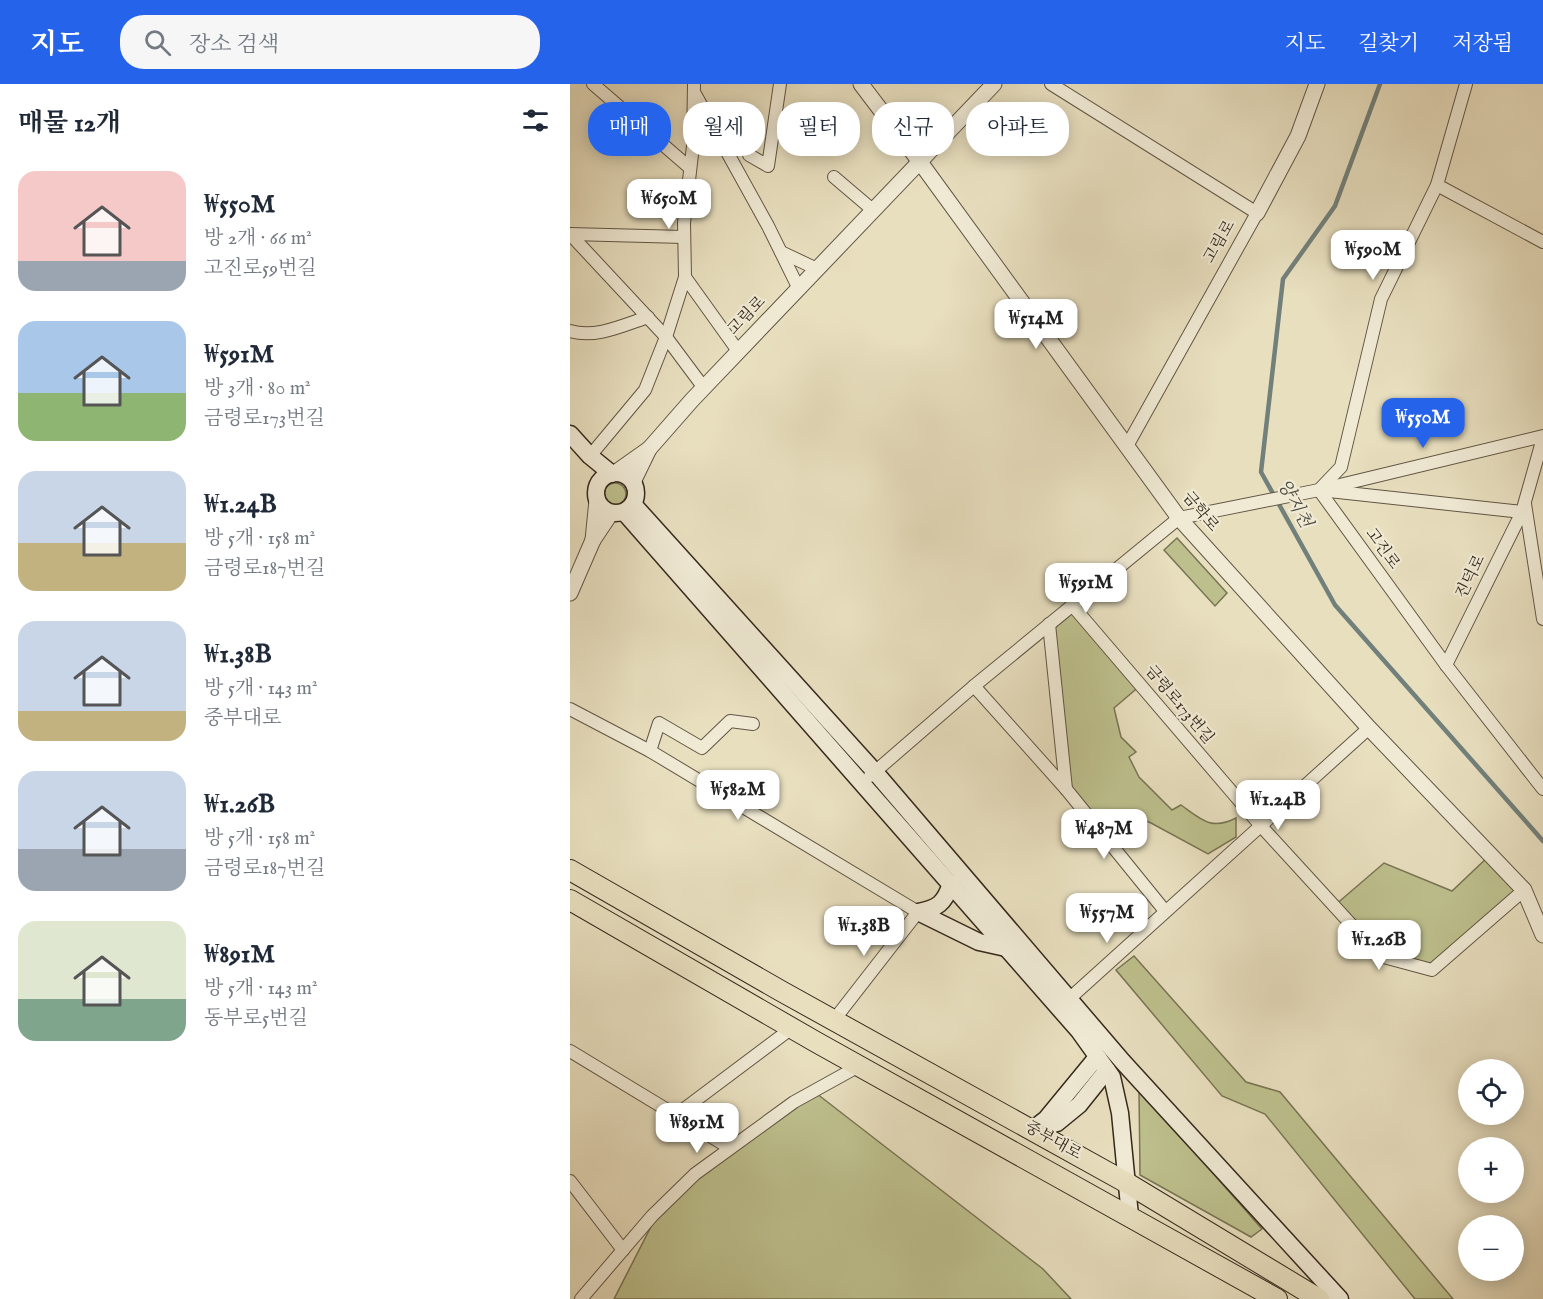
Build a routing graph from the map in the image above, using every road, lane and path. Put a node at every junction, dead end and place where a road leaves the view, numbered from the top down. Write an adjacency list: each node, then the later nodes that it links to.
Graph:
1 (592, 84): 11 (street)
2 (780, 84): 9 (street)
3 (861, 84): 10 (street, 금학로)
4 (994, 84): 10 (street, 고림로)
5 (1051, 84): 15 (street, 고림로)
6 (1317, 84): 15 (street, 고림로)
7 (1466, 84): 13 (street)
8 (694, 88): 11 (street); 19 (street)
9 (750, 156)
10 (920, 162): 14 (street, 고림로); 30 (street, 금학로)
11 (690, 168): 17 (street)
12 (834, 177): 14 (street)
13 (1437, 185): 18 (street); 35 (street)
14 (874, 211): 20 (street, 고림로)
15 (1257, 213): 30 (street, 고림로)
16 (570, 234): 17 (street); 23 (street)
17 (684, 237): 21 (street)
18 (1543, 242)
19 (781, 252): 20 (street); 22 (street)
20 (817, 269): 22 (street, 고림로)
21 (685, 277): 25 (street); 26 (street)
22 (799, 289): 26 (street, 고림로)
23 (648, 317): 24 (street); 25 (street)
24 (570, 331)
25 (666, 337): 27 (street); 32 (street)
26 (738, 351): 27 (street, 고림로)
27 (704, 388): 31 (street, 고림로)
28 (570, 434): 32 (main road)
29 (1543, 437): 35 (street); 37 (street, 진덕로)
30 (1127, 447): 39 (street, 금학로)
31 (649, 449): 33 (street, 고림로); 34 (street, 고림로)
32 (590, 456): 33 (main road); 36 (main road)
33 (613, 473): 34 (main road); 36 (main road)
34 (633, 482): 38 (main road)
35 (1313, 490): 37 (street); 39 (street); 45 (street, 고진로)
36 (596, 495): 38 (main road); 40 (street)
37 (1523, 508): 43 (street, 진덕로); 45 (street, 진덕로)
38 (622, 510): 40 (street); 51 (main road)
39 (1179, 518): 42 (street); 49 (street, 금학로)
40 (593, 540): 41 (street)
41 (570, 593)
42 (1072, 606): 44 (street); 54 (street, 금령로173번길)
43 (1543, 619)
44 (1049, 624): 46 (street); 52 (street)
45 (1446, 665): 53 (street, 고진로)
46 (974, 686): 51 (street); 52 (street)
47 (570, 709): 50 (street)
48 (753, 724): 50 (street)
49 (1369, 728): 54 (street); 57 (street, 금학로)
50 (650, 751): 60 (street)
51 (868, 777): 56 (main road); 63 (main road)
52 (1066, 789): 59 (street)
53 (1543, 789)
54 (1261, 826): 57 (street, 금령로173번길); 59 (street)
55 (570, 870): 64 (main road, 중부대로)
56 (951, 884): 60 (main road); 62 (main road)
57 (1524, 890): 61 (street, 금학로)
58 (570, 900): 65 (main road, 중부대로)
59 (1165, 911): 63 (street)
60 (918, 912): 62 (main road); 64 (street)
61 (1543, 935)
62 (1006, 948): 67 (main road)
63 (1069, 999): 79 (main road)
64 (834, 1020): 70 (main road, 중부대로)
65 (792, 1028): 68 (main road, 중부대로); 69 (street)
66 (570, 1051): 69 (street)
67 (1102, 1064): 70 (main road); 73 (main road)
68 (859, 1066): 71 (street); 74 (main road, 중부대로)
69 (676, 1115): 71 (street)
70 (1032, 1129): 73 (main road, 중부대로)
71 (730, 1148): 75 (street)
72 (570, 1181): 75 (street)
73 (1127, 1183): 74 (main road); 78 (main road, 중부대로)
74 (1130, 1216): 77 (main road, 중부대로)
75 (623, 1250): 76 (street)
76 (581, 1299)
77 (1278, 1299)
78 (1319, 1299)
79 (1340, 1299)

